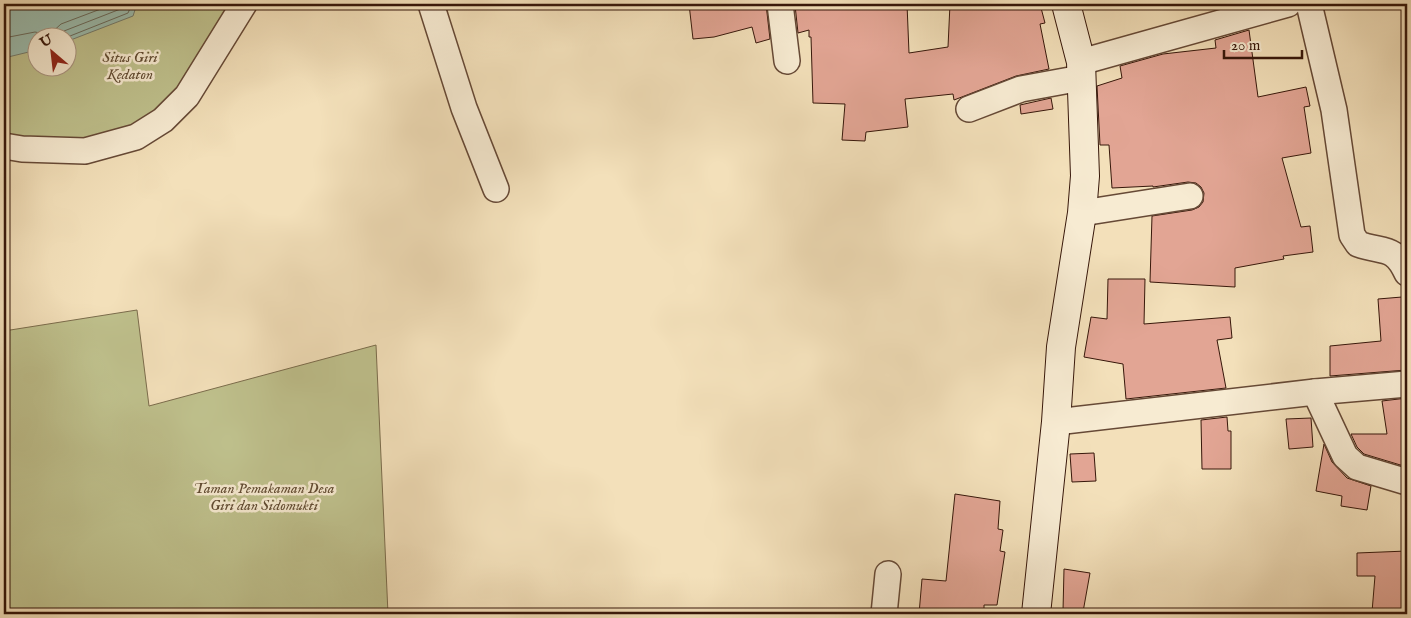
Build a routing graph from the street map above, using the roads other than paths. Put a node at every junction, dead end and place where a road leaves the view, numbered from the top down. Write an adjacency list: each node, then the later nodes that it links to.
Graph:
1 (244, 4): 10 (street)
2 (431, 4): 11 (street)
3 (780, 4): 7 (street)
4 (1066, 4): 8 (street)
5 (1288, 4): 8 (street)
6 (1309, 4): 14 (street)
7 (787, 61)
8 (1081, 70): 9 (street); 13 (street)
9 (969, 109)
10 (4, 146)
11 (496, 189)
12 (1190, 196): 13 (street)
13 (1082, 213): 17 (street)
14 (1407, 273)
15 (1407, 384): 16 (street)
16 (1315, 392): 17 (street); 18 (street)
17 (1056, 422): 21 (street)
18 (1407, 482)
19 (888, 574): 20 (street)
20 (884, 614)
21 (1036, 614)

